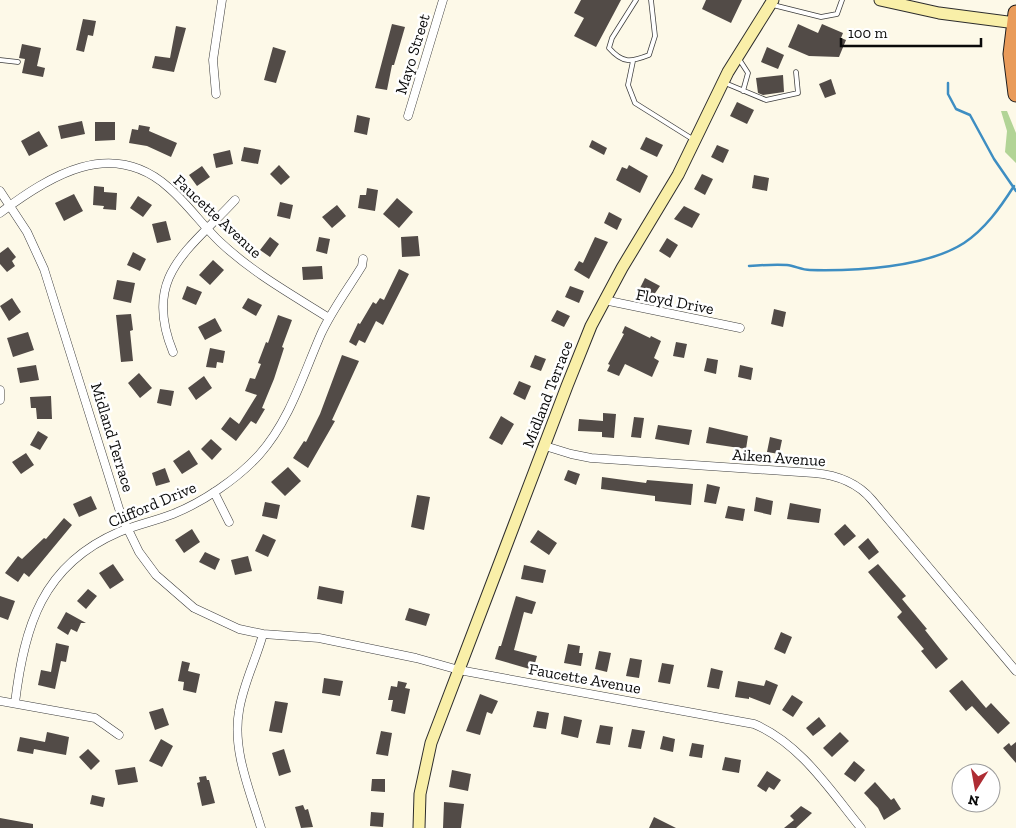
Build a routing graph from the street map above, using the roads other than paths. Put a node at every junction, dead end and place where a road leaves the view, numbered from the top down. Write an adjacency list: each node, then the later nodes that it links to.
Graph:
1 (222, 0): 16 (street)
2 (443, 0): 18 (street, Mayo Street)
3 (636, 0): 12 (lane)
4 (650, 0): 12 (lane)
5 (842, 0): 7 (lane)
6 (880, 0): 8 (street)
7 (772, 2): 9 (street, Midland Terrace)
8 (1016, 20): 17 (highway)
9 (738, 56): 14 (street, Midland Terrace); 15 (lane)
10 (0, 60): 11 (lane)
11 (18, 62)
12 (633, 62): 19 (lane)
13 (796, 72): 15 (lane)
14 (724, 82): 15 (lane); 19 (street, Midland Terrace)
15 (743, 91)
16 (216, 94)
17 (1016, 94)
18 (408, 116)
19 (695, 140): 26 (street, Midland Terrace)
20 (0, 191): 22 (street, Midland Terrace)
21 (235, 200): 24 (street)
22 (11, 206): 23 (street, Faucette Avenue); 24 (street, Faucette Avenue); 35 (street, Midland Terrace)
23 (0, 213)
24 (208, 229): 27 (street, Faucette Avenue); 29 (street)
25 (363, 259): 27 (street, Clifford Drive)
26 (604, 300): 28 (street, Floyd Drive); 32 (street, Midland Terrace)
27 (329, 318): 33 (street, Clifford Drive)
28 (740, 328)
29 (174, 352)
30 (0, 390): 31 (street)
31 (0, 400)
32 (545, 446): 37 (street, Midland Terrace); 38 (street, Aiken Avenue)
33 (214, 492): 34 (street); 35 (street, Clifford Drive)
34 (229, 522)
35 (127, 529): 36 (street, Midland Terrace); 40 (street, Clifford Drive)
36 (262, 634): 37 (street, Faucette Avenue); 42 (street)
37 (459, 670): 43 (street, Midland Terrace); 44 (street, Faucette Avenue)
38 (1016, 671)
39 (0, 701): 40 (street)
40 (15, 703): 41 (street)
41 (119, 735)
42 (261, 828)
43 (419, 828)
44 (861, 828)

